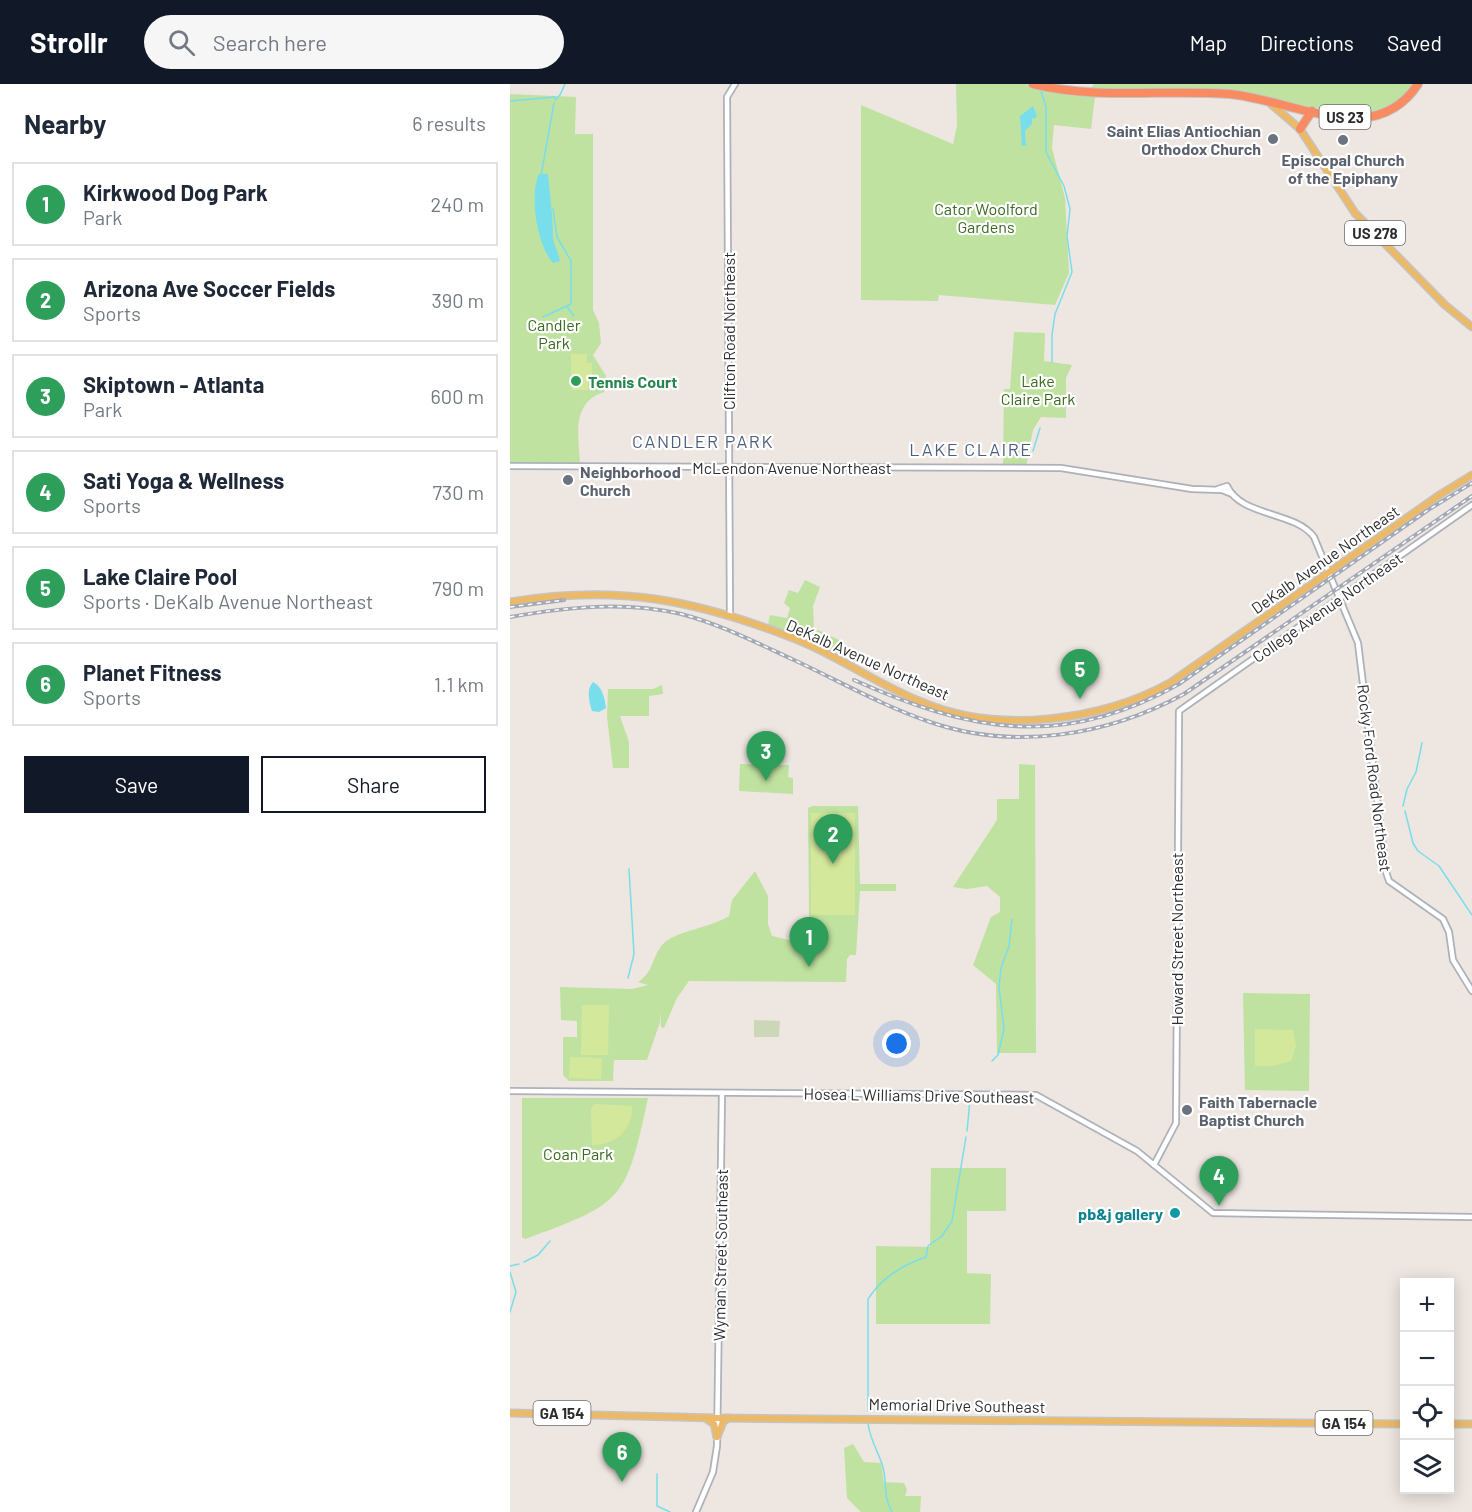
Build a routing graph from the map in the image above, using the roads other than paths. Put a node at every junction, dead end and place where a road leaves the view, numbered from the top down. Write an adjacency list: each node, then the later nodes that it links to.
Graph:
1 (735, 84): 9 (street, Clifton Road Northeast)
2 (1033, 84): 4 (highway, US 23)
3 (1418, 84): 5 (highway, US 23)
4 (1262, 99): 5 (highway, US 23); 6 (main road, US 278)
5 (1312, 111): 6 (highway)
6 (1300, 129): 7 (main road, US 278)
7 (1472, 327)
8 (510, 466): 9 (street, McLendon Avenue Northeast)
9 (729, 467): 12 (street, McLendon Avenue Northeast); 16 (street, Clifton Road Northeast)
10 (1472, 475): 13 (main road, DeKalb Avenue Northeast)
11 (1472, 505): 14 (street, College Avenue Northeast)
12 (1304, 526): 13 (street, Rocky Ford Road Northeast)
13 (1329, 572): 14 (street, Rocky Ford Road Northeast); 16 (main road, DeKalb Avenue Northeast)
14 (1339, 597): 17 (street, College Avenue Northeast); 18 (street, Rocky Ford Road Northeast)
15 (510, 602): 16 (main road, DeKalb Avenue Northeast)
16 (729, 616)
17 (1182, 707): 21 (street, Howard Street Northeast)
18 (1472, 991)
19 (510, 1091): 20 (street, Hosea L Williams Drive Southeast)
20 (722, 1093): 21 (street, Hosea L Williams Drive Southeast); 26 (street, Wyman Street Southeast)
21 (1154, 1166): 22 (street, Hosea L Williams Drive Southeast)
22 (1472, 1217)
23 (510, 1413): 24 (main road, Memorial Drive Southeast / GA 154)
24 (701, 1417): 26 (main road, Memorial Drive Southeast / GA 154); 30 (main road)
25 (729, 1417): 26 (main road, Memorial Drive Southeast / GA 154); 27 (main road, Memorial Drive Southeast / GA 154); 30 (main road)
26 (717, 1418): 30 (street, Wyman Street Southeast)
27 (1400, 1424)
28 (1454, 1424): 29 (main road)
29 (1472, 1424)
30 (717, 1437): 31 (street, Wyman Street Southeast)
31 (696, 1512)

